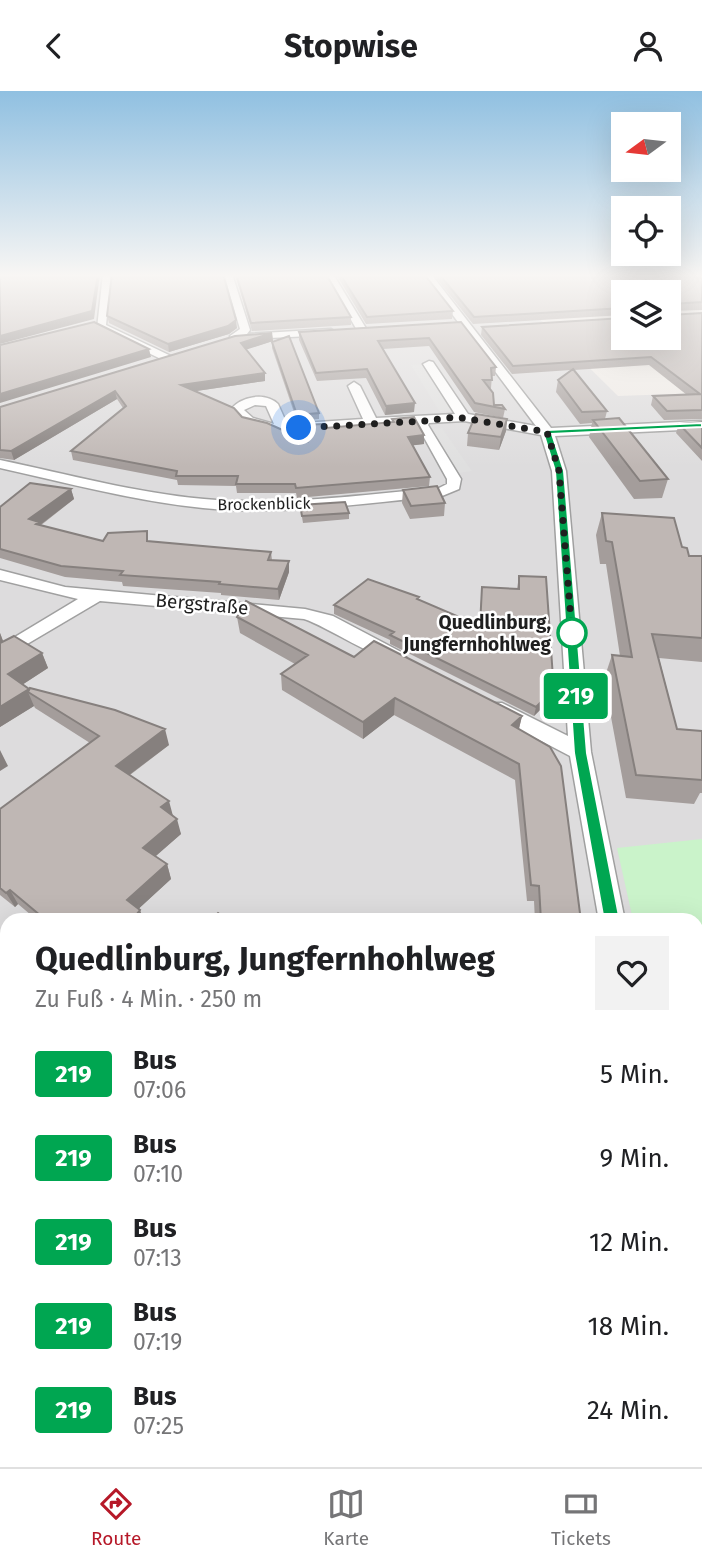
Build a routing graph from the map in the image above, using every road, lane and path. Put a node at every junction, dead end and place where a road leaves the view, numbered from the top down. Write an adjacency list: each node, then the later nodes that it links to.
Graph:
1 (126, 338): 6 (street)
2 (234, 338): 4 (street)
3 (475, 338): 15 (street)
4 (221, 342)
5 (181, 354): 6 (street)
6 (167, 358): 7 (street)
7 (155, 362)
8 (429, 364): 10 (street)
9 (354, 386): 12 (street)
10 (464, 417): 11 (street); 15 (street)
11 (424, 421): 12 (street); 16 (street, Brockenblick)
12 (371, 422): 14 (street)
13 (702, 425): 15 (street)
14 (282, 429)
15 (547, 432): 22 (street)
16 (0, 464)
17 (0, 575): 18 (street, Bergstraße)
18 (97, 595): 19 (street); 20 (street, Bergstraße)
19 (0, 654)
20 (411, 664)
21 (483, 702): 22 (street)
22 (580, 753): 23 (street)
23 (610, 913)

